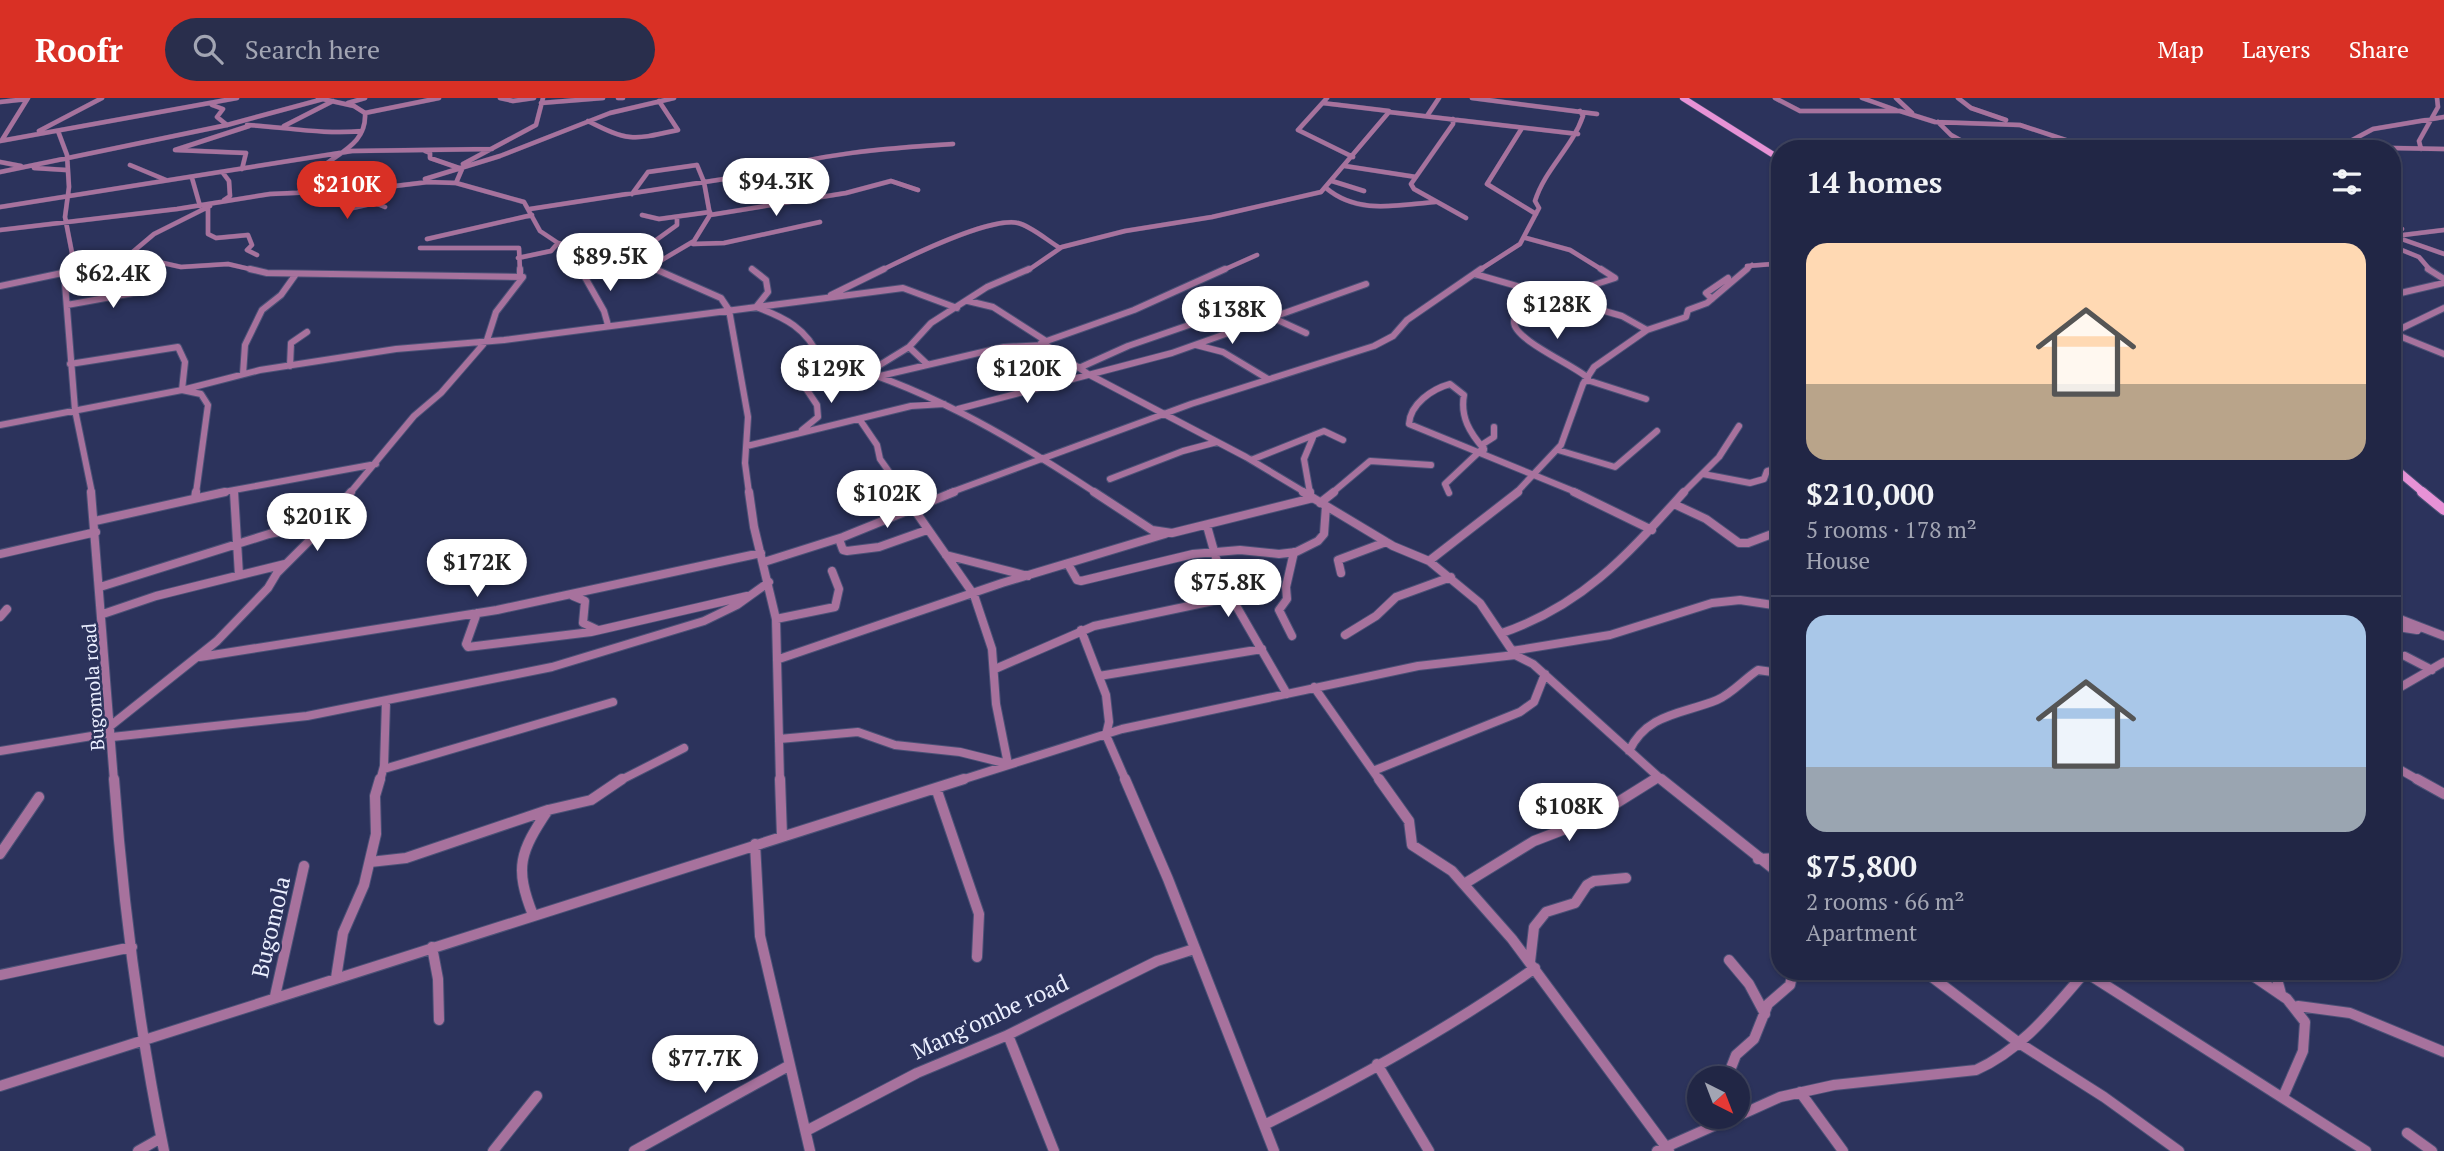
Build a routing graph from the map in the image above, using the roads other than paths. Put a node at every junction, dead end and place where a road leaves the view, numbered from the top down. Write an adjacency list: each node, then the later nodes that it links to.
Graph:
1 (102, 98): 50 (street)
2 (237, 98): 28 (street)
3 (317, 98): 20 (street)
4 (365, 98): 26 (street)
5 (439, 98): 32 (street)
6 (500, 98): 7 (street)
7 (534, 98)
8 (603, 98): 23 (street)
9 (670, 98): 24 (street)
10 (1327, 98): 27 (street)
11 (1439, 98): 35 (street)
12 (1472, 98): 21 (street)
13 (1683, 98): 62 (street)
14 (1775, 98): 30 (street)
15 (1862, 98): 30 (street)
16 (1896, 98): 33 (street)
17 (1958, 98): 44 (street)
18 (2437, 98): 36 (street)
19 (28, 99): 25 (street); 54 (street)
20 (323, 99): 22 (street); 41 (street)
21 (1508, 100): 29 (street)
22 (333, 101): 26 (street); 45 (street)
23 (542, 101): 57 (street)
24 (659, 101): 39 (street); 39 (street)
25 (0, 102)
26 (345, 103): 32 (street)
27 (1322, 103): 31 (street); 63 (street)
28 (206, 104): 42 (street); 47 (street)
29 (1580, 111): 34 (street); 49 (street)
30 (1900, 111): 33 (street)
31 (1392, 112): 35 (street); 63 (street)
32 (365, 113): 48 (street)
33 (1912, 113): 40 (street)
34 (1597, 114)
35 (1427, 116): 38 (street)
36 (2433, 117): 37 (street); 53 (street); 59 (street)
37 (2444, 117)
38 (1452, 119): 46 (street); 74 (street)
39 (588, 121): 69 (street)
40 (1938, 122): 44 (street); 51 (street)
41 (233, 124): 42 (street); 43 (street)
42 (227, 125): 64 (street)
43 (249, 125): 45 (street); 70 (street)
44 (2025, 125): 52 (street)
45 (284, 126): 48 (street)
46 (1522, 128): 49 (street); 95 (street)
47 (58, 131): 50 (street); 64 (street, Bugomola road)
48 (362, 131): 61 (street)
49 (1578, 134): 95 (street)
50 (30, 136): 54 (street)
51 (1960, 140)
52 (2068, 140)
53 (2351, 140)
54 (2, 141)
55 (953, 144): 78 (street)
56 (415, 149): 57 (street); 61 (street); 69 (street)
57 (492, 149): 69 (street)
58 (2401, 149): 59 (street)
59 (2421, 149): 60 (street)
60 (2444, 149)
61 (346, 152): 70 (street); 85 (street)
62 (1771, 153)
63 (1353, 157): 68 (street)
64 (66, 158): 67 (street); 71 (street, Bugomola road)
65 (0, 162): 67 (street)
66 (130, 165): 76 (street)
67 (25, 166): 71 (street); 72 (street)
68 (1345, 166): 74 (street); 77 (street)
69 (460, 168): 79 (street); 80 (street)
70 (242, 169): 73 (street)
71 (66, 170): 87 (street, Bugomola road)
72 (0, 172)
73 (223, 173): 75 (street); 89 (street)
74 (1416, 177): 88 (street)
75 (192, 178): 76 (street); 90 (street)
76 (173, 181): 87 (street)
77 (1332, 181): 81 (street); 84 (street)
78 (704, 182): 86 (street); 86 (street); 94 (street)
79 (412, 183): 80 (street); 83 (street)
80 (456, 183): 93 (street)
81 (1326, 188): 88 (street); 110 (street)
82 (918, 190): 94 (street)
83 (342, 191): 85 (street); 92 (street)
84 (1364, 191)
85 (299, 192): 89 (street)
86 (632, 194): 93 (street)
87 (68, 197): 91 (street); 99 (street, Bugomola road)
88 (1438, 202): 98 (street)
89 (215, 204): 90 (street); 113 (street); 115 (street)
90 (200, 206): 99 (street)
91 (0, 207)
92 (385, 207)
93 (531, 212): 105 (street); 107 (street)
94 (710, 214): 97 (street); 108 (street)
95 (1536, 214): 104 (street)
96 (642, 215): 97 (street)
97 (677, 217): 117 (street)
98 (1466, 218)
99 (66, 221): 101 (street); 122 (street, Bugomola road)
100 (820, 222): 108 (street)
101 (0, 230)
102 (2444, 230): 103 (street)
103 (2401, 235)
104 (1526, 237): 124 (street); 133 (street)
105 (427, 239)
106 (2401, 239): 112 (street)
107 (558, 243): 116 (street); 117 (street)
108 (693, 244): 119 (street)
109 (420, 248): 116 (street)
110 (1060, 248): 131 (street); 132 (street)
111 (2401, 251): 126 (street)
112 (2444, 254)
113 (257, 255)
114 (1257, 255): 149 (street)
115 (124, 258): 122 (street); 123 (street)
116 (519, 258): 125 (street)
117 (627, 261): 119 (street)
118 (1771, 264): 144 (street)
119 (650, 267): 139 (street)
120 (751, 269): 136 (street)
121 (582, 272): 142 (street)
122 (66, 274): 128 (street); 135 (street, Bugomola road)
123 (296, 274): 125 (street); 159 (street)
124 (1475, 274): 133 (street); 162 (street)
125 (520, 275): 148 (street)
126 (2444, 281): 130 (street)
127 (1366, 284): 141 (street)
128 (0, 286)
129 (155, 289): 135 (street)
130 (2401, 293)
131 (822, 297): 136 (street); 137 (street)
132 (968, 300): 137 (street); 149 (street)
133 (1569, 301): 144 (street)
134 (1523, 302): 163 (street)
135 (67, 304): 153 (street, Bugomola road)
136 (756, 307): 139 (street); 156 (street)
137 (957, 308): 151 (street)
138 (2444, 309): 143 (street)
139 (729, 310): 142 (street); 179 (street)
140 (1218, 315): 157 (street)
141 (1270, 317): 146 (street); 150 (street)
142 (608, 325): 148 (street)
143 (2401, 329)
144 (1647, 330): 163 (street)
145 (307, 332): 155 (street)
146 (1306, 334)
147 (2401, 337): 152 (street)
148 (487, 340): 155 (street); 184 (street)
149 (1043, 342): 154 (street); 157 (street)
150 (1196, 345): 160 (street); 162 (street)
151 (909, 347): 154 (street); 158 (street)
152 (2444, 354)
153 (70, 364): 164 (street); 168 (street, Bugomola road)
154 (927, 364): 161 (street)
155 (290, 366): 159 (street)
156 (857, 367): 158 (street); 175 (street)
157 (1079, 368): 160 (street)
158 (870, 371): 161 (street)
159 (243, 374): 164 (street)
160 (1088, 374): 167 (street); 169 (street)
161 (880, 376): 166 (street)
162 (1268, 379): 169 (street)
163 (1588, 379): 165 (street); 180 (street)
164 (182, 390): 168 (street); 193 (street)
165 (1646, 399)
166 (947, 404): 167 (street); 170 (street)
167 (958, 409): 182 (street)
168 (75, 410): 171 (street); 198 (street, Bugomola road)
169 (1165, 415): 178 (street); 182 (street)
170 (860, 419): 175 (street); 196 (street)
171 (0, 425)
172 (1739, 426): 187 (street)
173 (1494, 427): 181 (street)
174 (1657, 431): 180 (street)
175 (797, 434): 179 (street)
176 (1314, 435): 177 (street); 183 (street); 194 (street)
177 (1343, 440)
178 (1217, 442): 183 (street); 190 (street)
179 (747, 446): 211 (street)
180 (1558, 450): 189 (street)
181 (1483, 451): 181 (street); 189 (street); 192 (street)
182 (1046, 460): 196 (street); 204 (street)
183 (1251, 460): 194 (street)
184 (376, 464): 191 (street); 199 (street)
185 (1431, 465): 194 (street)
186 (1771, 470): 187 (street)
187 (1703, 474): 195 (street)
188 (2401, 474): 197 (street)
189 (1535, 475): 202 (street); 214 (street)
190 (1110, 479)
191 (234, 490): 193 (street); 208 (street)
192 (1449, 493)
193 (195, 498): 198 (street)
194 (1317, 501): 200 (street); 207 (street); 210 (street)
195 (1674, 504): 202 (street); 205 (street)
196 (912, 507): 201 (street); 206 (street)
197 (2444, 510)
198 (95, 522): 203 (street, Bugomola road)
199 (324, 523): 208 (street); 216 (street)
200 (1207, 526): 204 (street); 209 (street)
201 (927, 530): 206 (street); 213 (street)
202 (1652, 530): 240 (street)
203 (96, 532): 212 (street); 224 (street, Bugomola road)
204 (1168, 534): 217 (street)
205 (1771, 535)
206 (839, 539): 215 (street)
207 (1386, 542): 214 (street); 219 (street)
208 (235, 545): 220 (street); 224 (street)
209 (1216, 552): 210 (street); 217 (street); 228 (street)
210 (1294, 552): 242 (street)
211 (761, 553): 215 (street); 226 (street)
212 (0, 554)
213 (944, 554): 221 (street); 227 (street)
214 (1429, 561): 222 (street)
215 (764, 562): 223 (street)
216 (285, 564): 220 (street); 247 (street)
217 (1068, 564): 221 (street)
218 (832, 572): 234 (street)
219 (1342, 573)
220 (239, 575): 232 (street)
221 (1029, 576): 227 (street)
222 (1451, 577): 240 (street); 241 (street)
223 (769, 582): 225 (street); 234 (street)
224 (100, 587): 232 (street, Bugomola road)
225 (753, 594): 237 (street); 259 (street)
226 (570, 595): 231 (street); 237 (street)
227 (974, 595): 248 (street); 250 (street)
228 (1232, 597): 238 (street); 244 (street)
229 (1771, 605): 245 (street)
230 (7, 609): 233 (street)
231 (477, 613): 237 (street); 247 (street)
232 (103, 614): 261 (street, Bugomola road)
233 (0, 617)
234 (776, 619): 248 (street)
235 (2401, 620): 239 (street)
236 (2401, 627): 239 (street)
237 (598, 630)
238 (1081, 630): 250 (street); 255 (street)
239 (2432, 632): 243 (street)
240 (1502, 633): 245 (street)
241 (1345, 635)
242 (1292, 636)
243 (2444, 636)
244 (1262, 649): 255 (street); 258 (street)
245 (1513, 653): 254 (street); 256 (street)
246 (2405, 656): 251 (street)
247 (196, 658): 261 (street)
248 (779, 659): 263 (street)
249 (2444, 662): 251 (street)
250 (995, 669): 267 (street)
251 (2433, 669): 253 (street); 257 (street)
252 (1771, 672): 266 (street)
253 (2444, 673)
254 (1545, 674): 266 (street); 270 (street)
255 (1099, 676): 262 (street)
256 (1314, 687): 258 (street); 270 (street)
257 (2401, 687)
258 (1287, 694): 262 (street)
259 (386, 702): 261 (street); 268 (street)
260 (613, 702): 268 (street)
261 (110, 732): 265 (street); 287 (street, Bugomola road)
262 (1106, 735): 267 (street); 289 (street)
263 (779, 739): 267 (street); 276 (street)
264 (684, 748): 275 (street)
265 (0, 751)
266 (1629, 751): 271 (street)
267 (1008, 764): 272 (street)
268 (383, 769): 281 (street)
269 (2401, 770): 273 (street)
270 (1373, 771): 285 (street)
271 (1658, 777): 280 (street); 285 (street)
272 (936, 788): 276 (street); 290 (street)
273 (2444, 794)
274 (39, 797): 278 (street)
275 (548, 810): 281 (street); 286 (street)
276 (782, 836): 277 (street)
277 (755, 844): 286 (street); 311 (street)
278 (0, 854)
279 (1771, 858): 280 (street)
280 (1758, 859): 283 (street)
281 (370, 862): 294 (street)
282 (304, 866): 302 (street, Bugomola)
283 (1771, 868)
284 (1626, 878): 292 (street)
285 (1464, 884): 292 (street)
286 (533, 915): 288 (street)
287 (132, 947): 293 (street); 307 (street, Bugomola road)
288 (432, 947): 294 (street); 305 (street)
289 (1194, 949): 306 (street, Mang'ombe road); 318 (street)
290 (977, 957)
291 (1729, 960): 304 (street)
292 (1532, 965): 310 (street); 323 (street)
293 (0, 975)
294 (336, 978): 302 (street)
295 (1790, 980): 304 (street)
296 (1936, 980): 308 (street)
297 (2077, 980): 308 (street)
298 (2098, 980): 316 (street)
299 (2260, 980): 301 (street)
300 (2277, 980): 301 (street)
301 (2281, 994): 303 (street)
302 (275, 996): 307 (street)
303 (2296, 1005): 309 (street); 316 (street)
304 (1765, 1014): 312 (street)
305 (439, 1020)
306 (1008, 1035): 320 (street, Mang'ombe road); 328 (street)
307 (144, 1041): 313 (street); 322 (street, Bugomola road)
308 (2019, 1042): 314 (street); 332 (street)
309 (2444, 1052)
310 (1377, 1064): 318 (street); 330 (street)
311 (790, 1065): 320 (street); 326 (street)
312 (1731, 1066)
313 (0, 1086)
314 (1800, 1092): 317 (street); 331 (street)
315 (537, 1096): 325 (street)
316 (2283, 1097): 333 (street)
317 (1750, 1111)
318 (1264, 1125): 329 (street)
319 (1700, 1129): 323 (street)
320 (806, 1131): 327 (street)
321 (2407, 1133): 334 (street)
322 (163, 1145): 324 (street)
323 (1664, 1149)
324 (138, 1151)
325 (493, 1151)
326 (634, 1151)
327 (810, 1151)
328 (1054, 1151)
329 (1274, 1151)
330 (1429, 1151)
331 (1843, 1151)
332 (2179, 1151)
333 (2366, 1151)
334 (2432, 1151)

